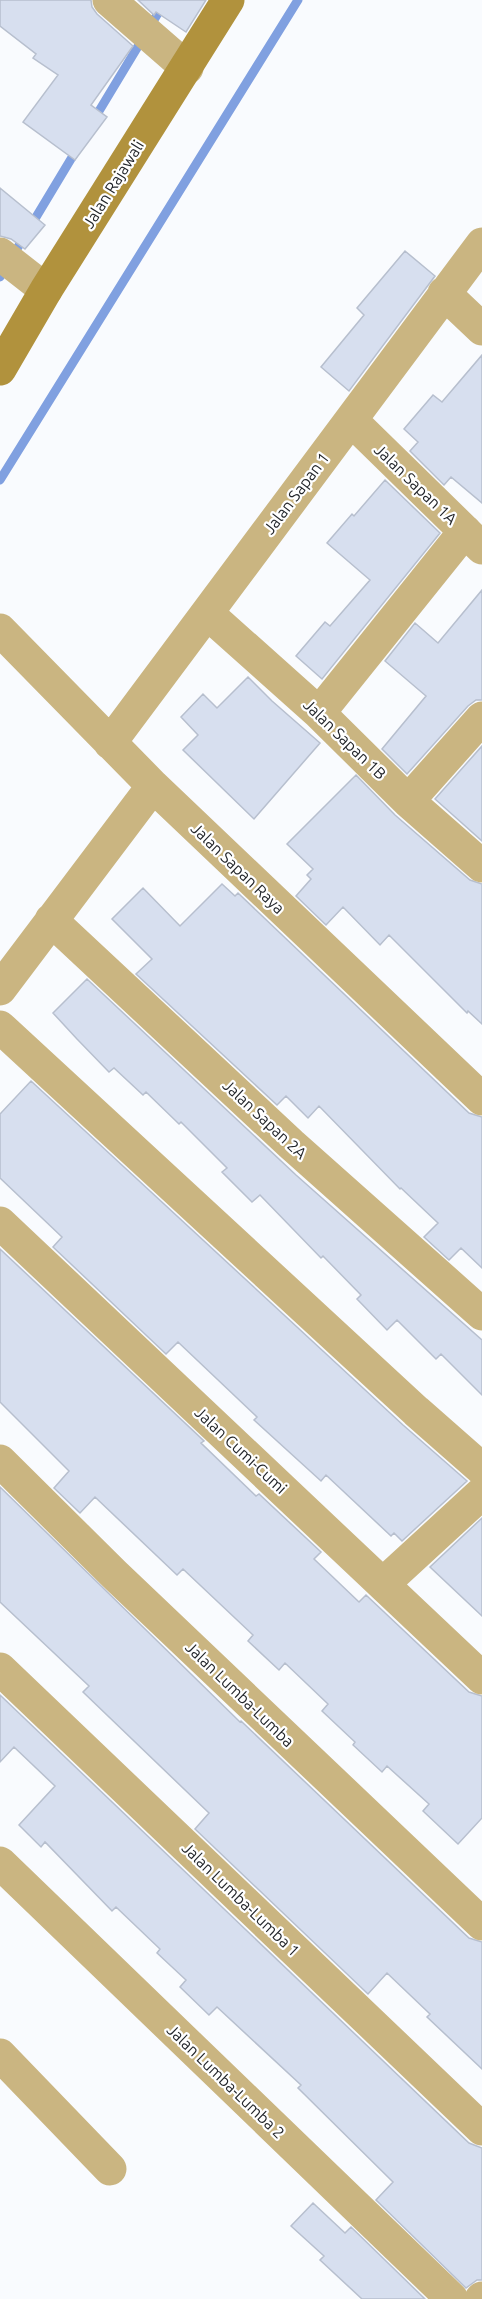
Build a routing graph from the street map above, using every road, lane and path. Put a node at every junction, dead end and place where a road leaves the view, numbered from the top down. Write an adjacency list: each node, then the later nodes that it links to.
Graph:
1 (109, 0): 3 (street)
2 (228, 0): 3 (main road, Jalan Rajawali)
3 (187, 68): 6 (main road, Jalan Rajawali)
4 (482, 244): 7 (street, Jalan Sapan 1)
5 (0, 254): 6 (street)
6 (46, 290): 9 (main road, Jalan Rajawali)
7 (444, 293): 8 (street); 10 (street, Jalan Sapan 1)
8 (482, 330)
9 (0, 369)
10 (351, 420): 11 (street, Jalan Sapan 1A); 12 (street, Jalan Sapan 1)
11 (473, 540): 14 (street)
12 (207, 613): 14 (street, Jalan Sapan 1B); 16 (street, Jalan Sapan 1)
13 (0, 630): 16 (street, Jalan Sapan Raya)
14 (319, 712): 18 (street, Jalan Sapan 1B)
15 (482, 718): 18 (street)
16 (110, 743): 17 (street, Jalan Sapan Raya)
17 (153, 786): 20 (street); 23 (street, Jalan Sapan Raya)
18 (408, 801): 19 (street, Jalan Sapan 1B)
19 (482, 866)
20 (51, 921): 21 (street); 25 (street, Jalan Sapan 2A)
21 (0, 989)
22 (0, 1027): 27 (street)
23 (482, 1099)
24 (0, 1223): 29 (street, Jalan Cumi-Cumi)
25 (482, 1314)
26 (0, 1461): 33 (street, Jalan Lumba-Lumba)
27 (482, 1468)
28 (482, 1493): 29 (street)
29 (383, 1584): 31 (street, Jalan Cumi-Cumi)
30 (0, 1669): 35 (street, Jalan Lumba-Lumba 1)
31 (482, 1678)
32 (0, 1863): 37 (street, Jalan Lumba-Lumba 2)
33 (482, 1924)
34 (0, 2055): 36 (street)
35 (482, 2129)
36 (110, 2169)
37 (452, 2299)

